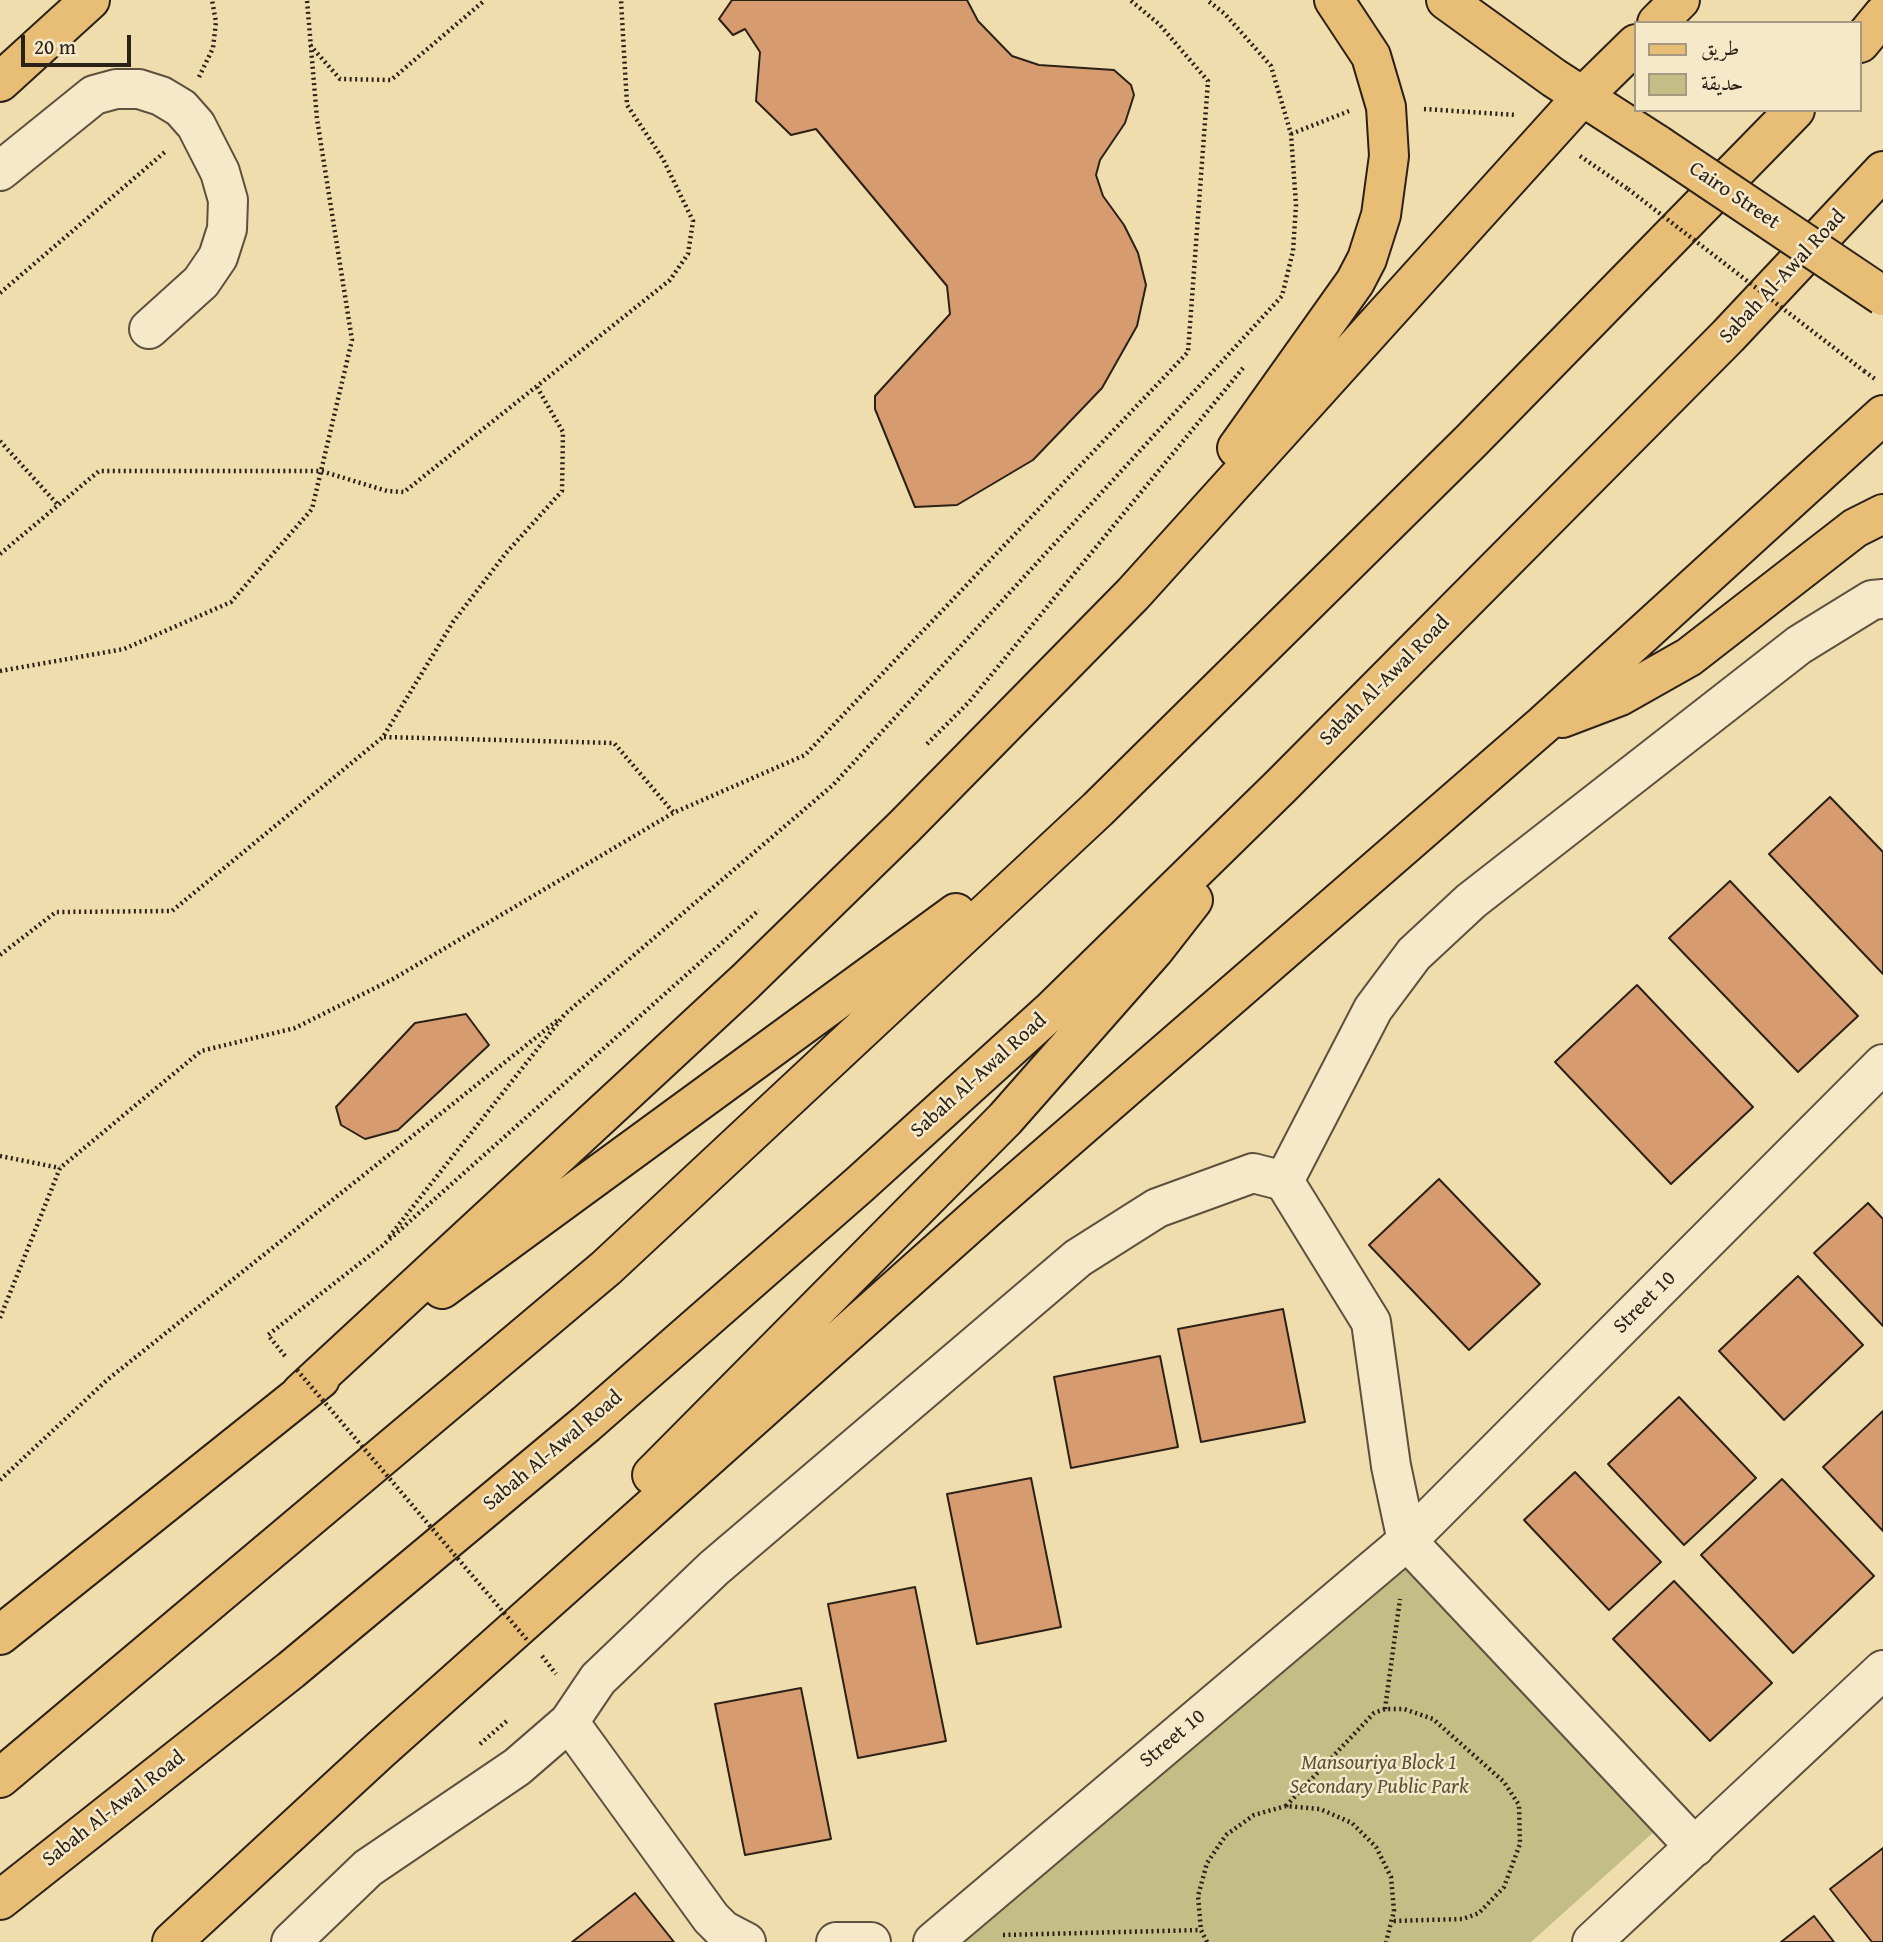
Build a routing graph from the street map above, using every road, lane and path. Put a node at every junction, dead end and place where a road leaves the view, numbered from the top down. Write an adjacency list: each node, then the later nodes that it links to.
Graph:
1 (90, 0): 16 (main road)
2 (212, 0): 20 (path)
3 (306, 0): 14 (path)
4 (485, 0): 14 (path)
5 (621, 0): 30 (path)
6 (1130, 0): 45 (path)
7 (1208, 0): 21 (path)
8 (1334, 0): 19 (main road)
9 (1446, 0): 17 (main road, Cairo Street)
10 (1680, 0): 12 (main road)
11 (1883, 15): 13 (main road)
12 (1659, 21)
13 (1862, 41)
14 (310, 45): 33 (path)
15 (1634, 46): 17 (main road)
16 (0, 82)
17 (1583, 96): 22 (main road); 26 (main road, Cairo Street, bridge)
18 (1793, 112): 44 (main road)
19 (1371, 114): 21 (path); 22 (path); 37 (main road)
20 (188, 116): 23 (street); 25 (path); 27 (street)
21 (1291, 134): 48 (path)
22 (1549, 136): 29 (path, bridge); 37 (main road)
23 (0, 171)
24 (1883, 171): 43 (main road, Sabah Al-Awal Road)
25 (0, 293)
26 (1883, 296)
27 (149, 329)
28 (1250, 360): 42 (path)
29 (1864, 371)
30 (537, 387): 33 (path); 41 (path)
31 (1883, 415): 40 (main road)
32 (0, 441): 34 (path)
33 (321, 471): 34 (path); 39 (path)
34 (58, 505): 36 (path)
35 (1883, 514): 40 (main road)
36 (0, 554)
37 (1133, 594): 55 (main road)
38 (1883, 599): 52 (street)
39 (0, 671)
40 (1544, 724): 63 (main road)
41 (383, 737): 45 (path); 47 (path)
42 (922, 749)
43 (1281, 786): 63 (main road); 67 (main road, Sabah Al-Awal Road)
44 (1098, 809): 55 (main road); 64 (main road)
45 (673, 813): 51 (path)
46 (760, 910): 53 (path)
47 (0, 955)
48 (565, 1014): 53 (path); 56 (path)
49 (1883, 1064): 57 (street, Street 10)
50 (0, 1156): 51 (path)
51 (60, 1168): 54 (path)
52 (1284, 1181): 57 (street); 62 (street)
53 (382, 1246): 55 (path)
54 (0, 1318)
55 (299, 1381): 58 (main road); 59 (path, bridge)
56 (0, 1480)
57 (1407, 1541): 61 (path); 66 (street); 71 (street, Street 10)
58 (0, 1635)
59 (561, 1679)
60 (1876, 1690): 66 (street)
61 (1385, 1709): 65 (path); 68 (path)
62 (569, 1723): 73 (street); 74 (street)
63 (380, 1750): 72 (main road)
64 (0, 1778)
65 (1286, 1806): 68 (path); 69 (path)
66 (1695, 1847): 79 (street)
67 (0, 1900)
68 (1392, 1921): 78 (path)
69 (1201, 1930): 70 (path); 77 (path)
70 (996, 1935)
71 (939, 1940)
72 (172, 1942)
73 (291, 1942)
74 (747, 1942)
75 (836, 1942): 76 (street)
76 (871, 1942)
77 (1207, 1942)
78 (1386, 1942)
79 (1592, 1942)

